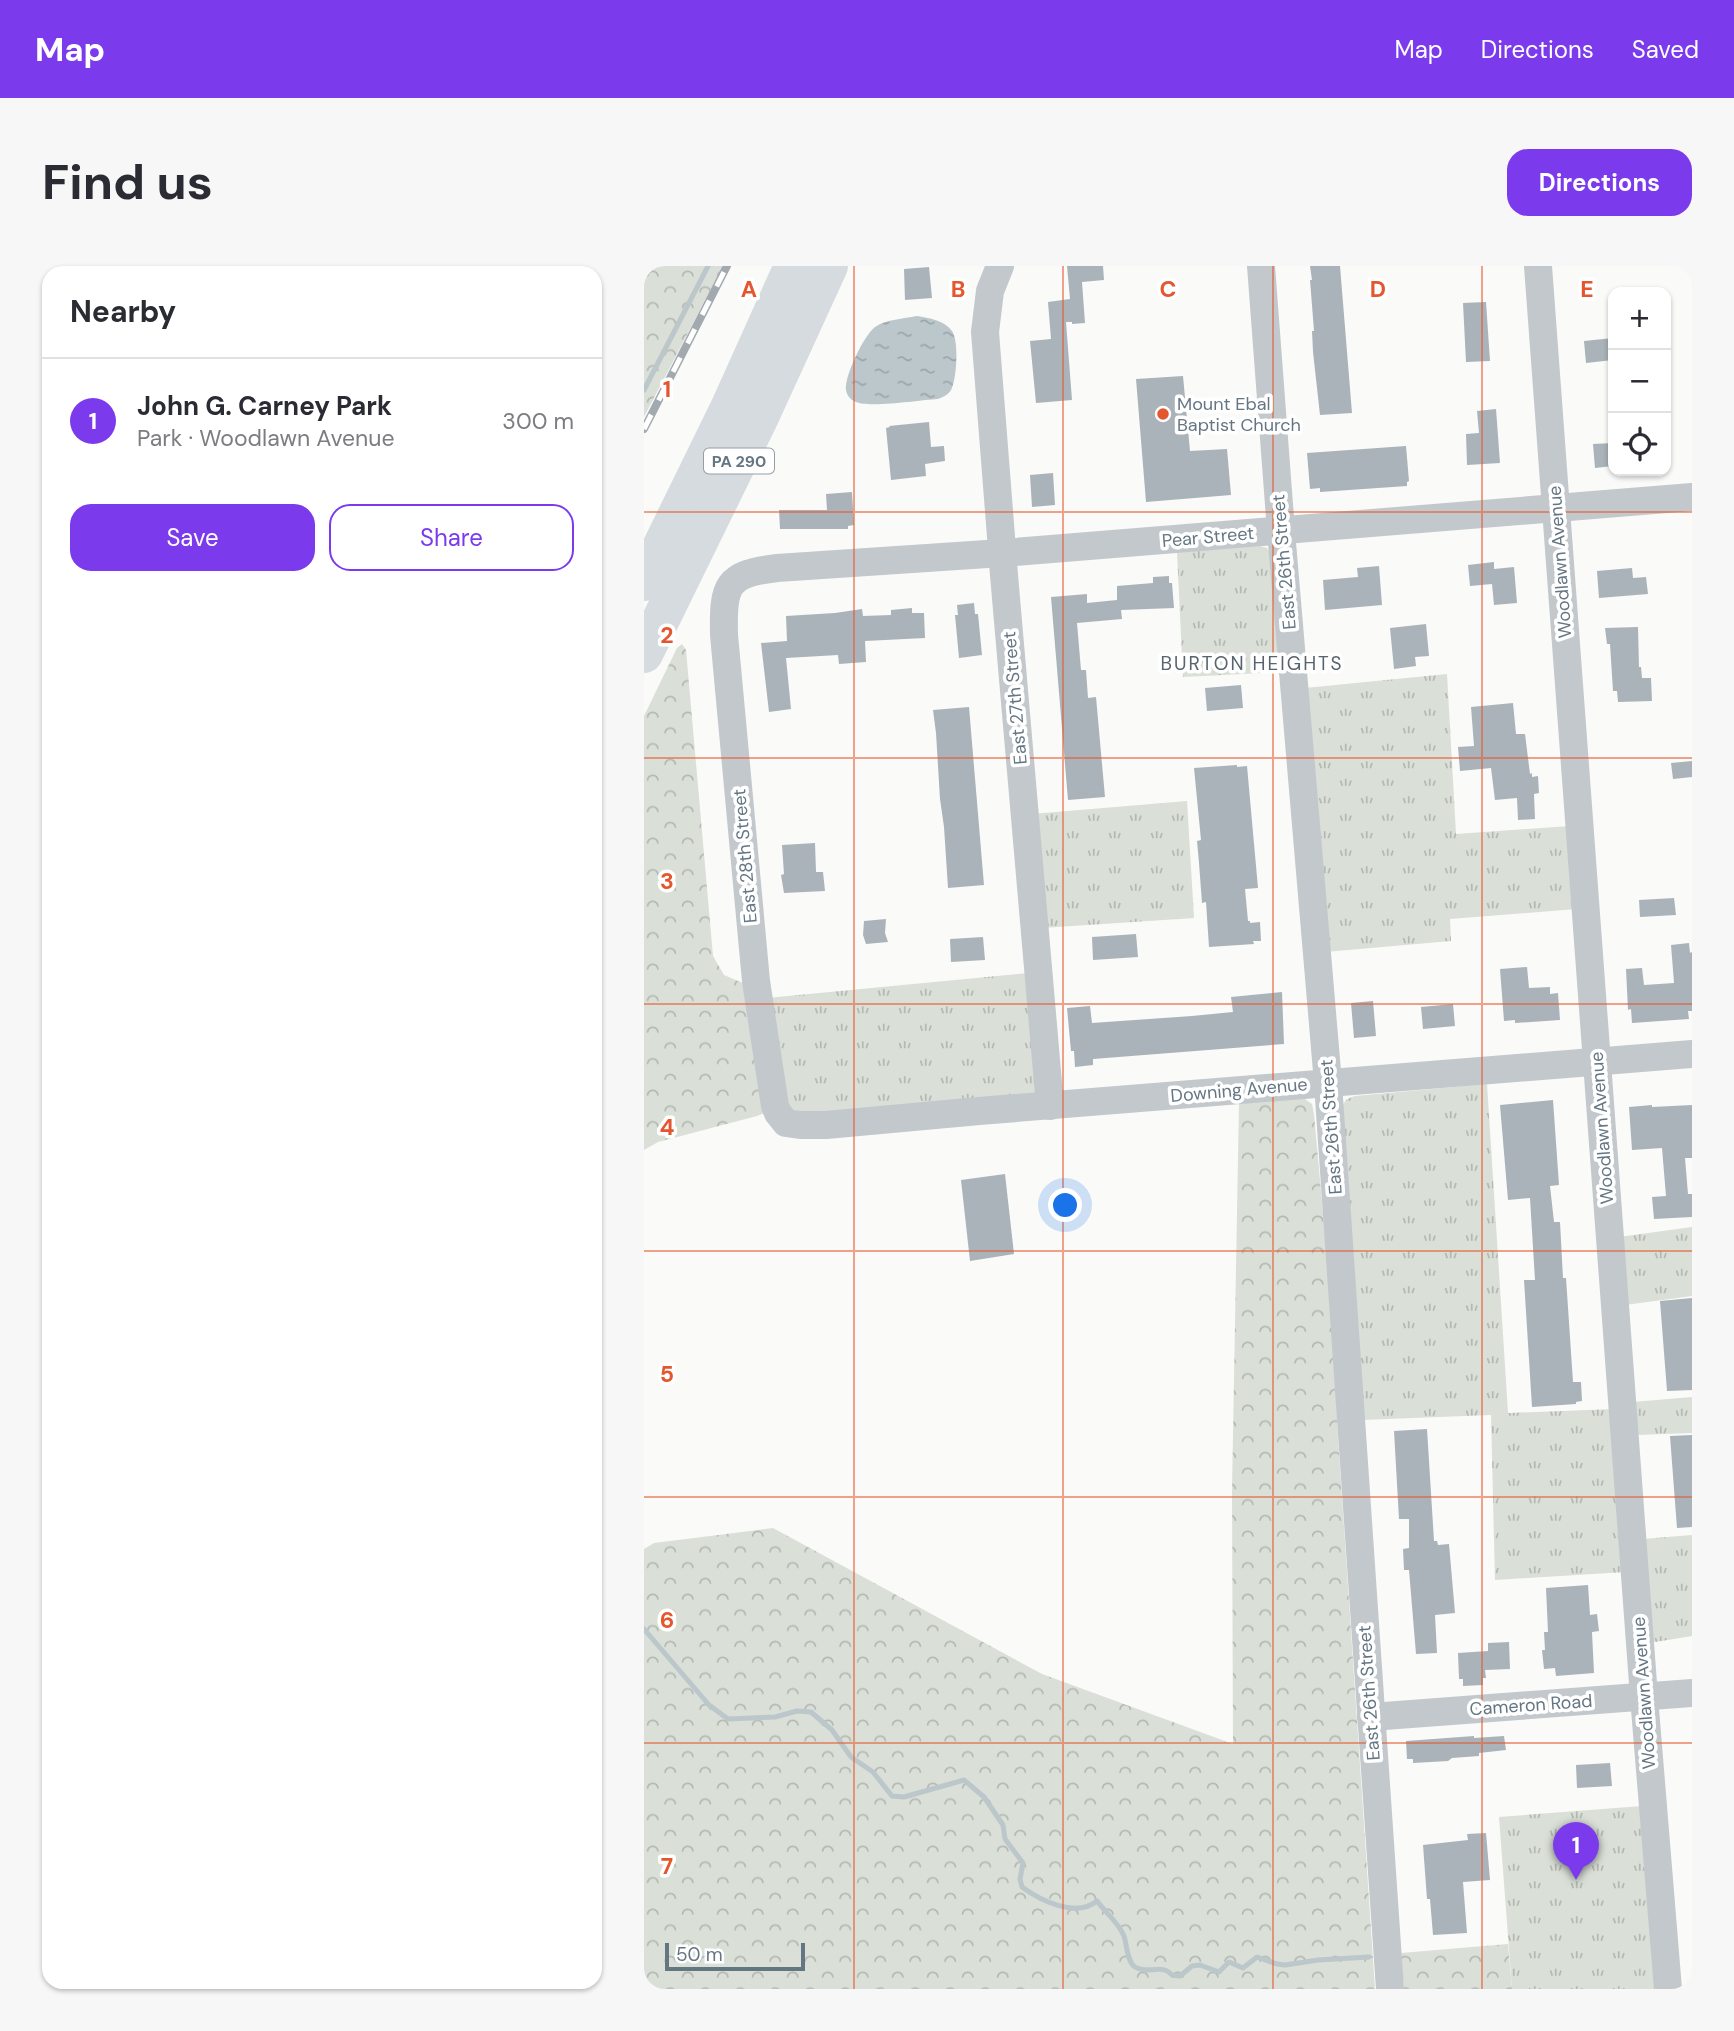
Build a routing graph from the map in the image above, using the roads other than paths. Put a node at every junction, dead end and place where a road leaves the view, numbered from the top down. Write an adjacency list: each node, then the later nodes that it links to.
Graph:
1 (793, 266): 10 (highway, PA 290)
2 (829, 266): 12 (highway, PA 290)
3 (1261, 266): 8 (street, East 26th Street)
4 (1538, 266): 7 (street, Woodlawn Avenue)
5 (995, 278): 9 (street, East 27th Street)
6 (1692, 498): 7 (street, Pear Street)
7 (1556, 509): 8 (street, Pear Street); 14 (street, Woodlawn Avenue)
8 (1281, 531): 9 (street, Pear Street); 15 (street, East 26th Street)
9 (1002, 553): 11 (street, Pear Street); 16 (street, East 27th Street)
10 (644, 582)
11 (729, 586): 17 (street, East 28th Street)
12 (644, 654)
13 (1692, 1054): 14 (street, Downing Avenue)
14 (1598, 1061): 15 (street, Downing Avenue); 19 (street, Woodlawn Avenue)
15 (1328, 1083): 16 (street, Downing Avenue); 20 (street, East 26th Street)
16 (1050, 1105): 17 (street, Downing Avenue)
17 (786, 1123)
18 (1692, 1693): 19 (street, Cameron Road)
19 (1643, 1697): 20 (street, Cameron Road); 22 (street, Woodlawn Avenue)
20 (1371, 1717): 21 (street, East 26th Street)
21 (1391, 1989)
22 (1668, 1989)

